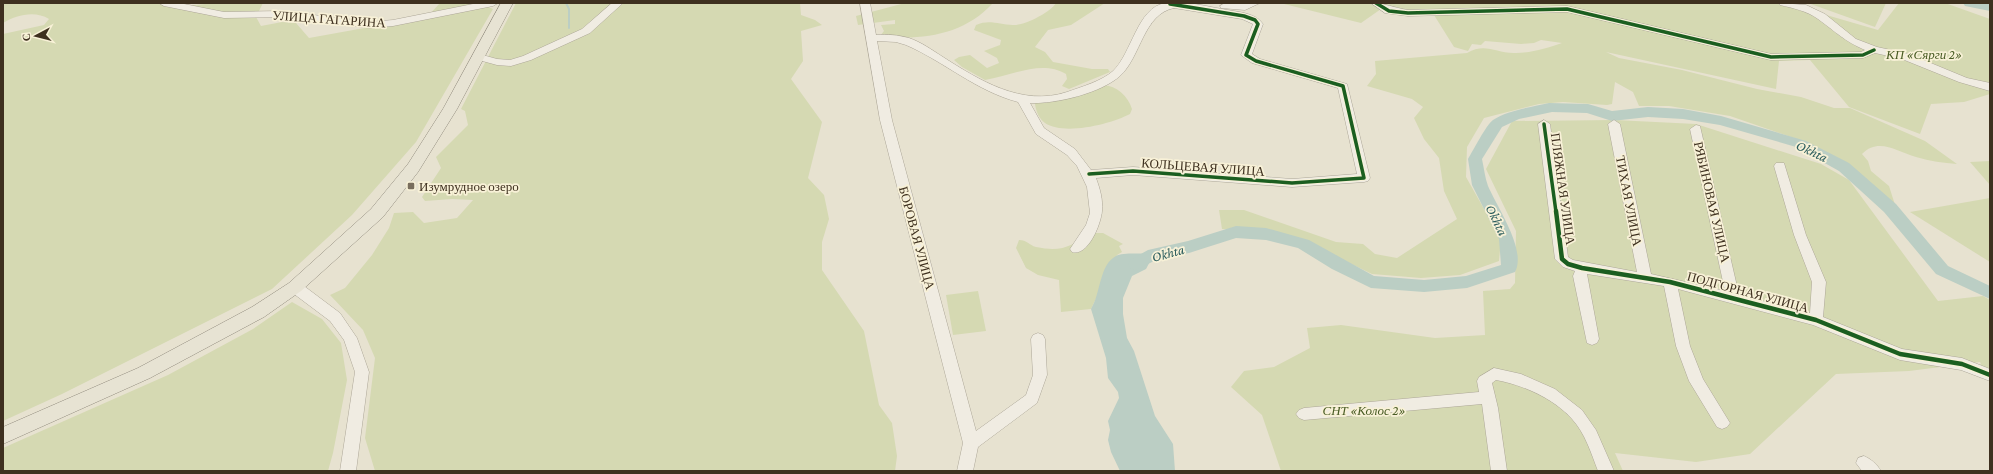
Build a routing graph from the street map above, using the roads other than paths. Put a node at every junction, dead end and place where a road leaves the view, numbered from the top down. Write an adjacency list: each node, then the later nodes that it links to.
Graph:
1 (164, 3): 2 (street, УЛИЦА ГАГАРИНА)
2 (493, 3)
3 (507, 3): 13 (main road)
4 (618, 3): 13 (street)
5 (865, 3): 11 (street, БОРОВАЯ УЛИЦА)
6 (1254, 3): 9 (street)
7 (1376, 3): 10 (street)
8 (1784, 3): 12 (street)
9 (1170, 4): 15 (street); 20 (street, КОЛЬЦЕВАЯ УЛИЦА)
10 (1493, 7): 12 (street)
11 (872, 38): 15 (street); 35 (street, БОРОВАЯ УЛИЦА)
12 (1874, 50): 14 (street)
13 (479, 57): 25 (main road)
14 (1990, 87)
15 (1022, 99): 20 (street)
16 (1544, 124): 22 (street, ПЛЯЖНАЯ УЛИЦА)
17 (1614, 124): 23 (street, ТИХАЯ УЛИЦА)
18 (1696, 129): 26 (street, РЯБИНОВАЯ УЛИЦА)
19 (1780, 166): 27 (street)
20 (1089, 174): 21 (street)
21 (1077, 249)
22 (1582, 268): 23 (street, ПОДГОРНАЯ УЛИЦА); 28 (street)
23 (1644, 278): 24 (street, ПОДГОРНАЯ УЛИЦА)
24 (1670, 282): 26 (street, ПОДГОРНАЯ УЛИЦА); 33 (street, ПОДГОРНАЯ УЛИЦА)
25 (295, 287): 34 (main road); 36 (street)
26 (1734, 298): 27 (street, ПОДГОРНАЯ УЛИЦА)
27 (1816, 320): 30 (street, ПОДГОРНАЯ УЛИЦА)
28 (1592, 338)
29 (1038, 339): 35 (street)
30 (1990, 375)
31 (1487, 397): 32 (street); 38 (street); 39 (street)
32 (1304, 414)
33 (1722, 423)
34 (3, 436)
35 (971, 443): 37 (street, БОРОВАЯ УЛИЦА)
36 (348, 471)
37 (965, 471)
38 (1499, 471)
39 (1606, 471)

